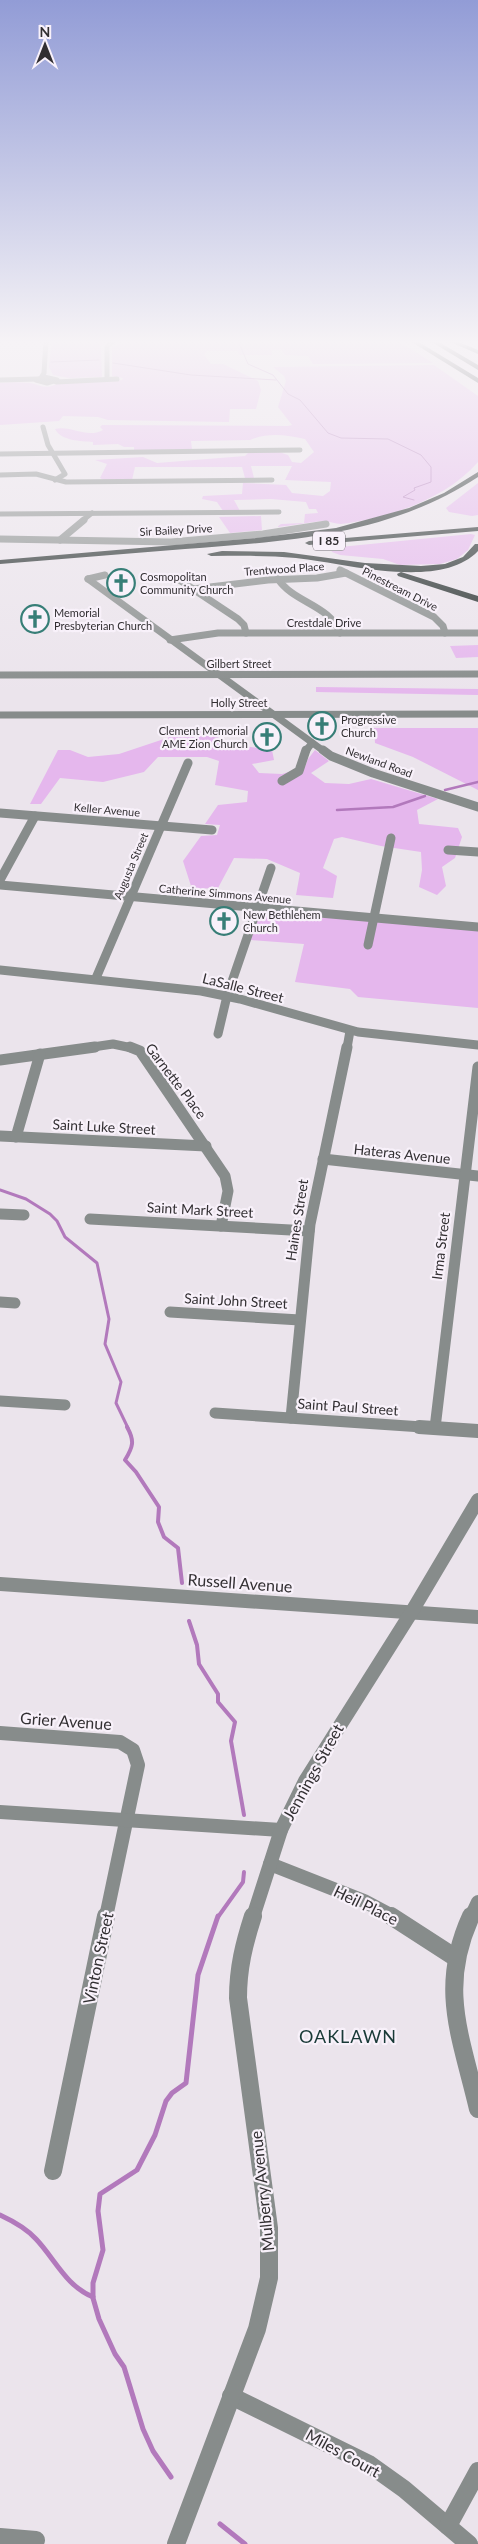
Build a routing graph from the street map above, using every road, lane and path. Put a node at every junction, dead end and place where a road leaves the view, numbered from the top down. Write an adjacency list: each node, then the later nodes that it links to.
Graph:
1 (58, 460): 4 (street)
2 (478, 474): 14 (highway)
3 (0, 475): 4 (street)
4 (55, 480): 5 (street)
5 (272, 480)
6 (279, 512): 8 (street)
7 (0, 514): 8 (street)
8 (92, 514): 13 (street)
9 (478, 523): 14 (highway, I 85)
10 (326, 524): 13 (street, Sir Bailey Drive)
11 (478, 529): 16 (highway, I 85)
12 (0, 538): 13 (street, Sir Bailey Drive)
13 (60, 540)
14 (268, 540): 17 (highway, I 85)
15 (478, 546): 18 (highway)
16 (180, 554): 18 (highway); 19 (highway, I 85)
17 (0, 562)
18 (353, 563): 25 (highway)
19 (0, 569)
20 (343, 571): 23 (street, Trentwood Place); 27 (street, Pinestream Drive)
21 (105, 575): 30 (street, Newland Road)
22 (178, 578): 24 (street)
23 (278, 579): 24 (street, Trentwood Place); 26 (street)
24 (193, 589): 29 (street)
25 (478, 599)
26 (340, 633): 27 (street, Crestdale Drive); 29 (street, Crestdale Drive)
27 (444, 633): 28 (street, Crestdale Drive)
28 (478, 633)
29 (246, 634): 30 (street, Crestdale Drive)
30 (170, 640): 31 (street, Newland Road)
31 (218, 674): 32 (street, Gilbert Street); 33 (street, Gilbert Street); 34 (street, Newland Road)
32 (478, 674)
33 (0, 675)
34 (273, 714): 35 (street, Holly Street); 36 (street, Holly Street); 37 (street, Newland Road)
35 (478, 714)
36 (0, 715)
37 (312, 743): 39 (street); 40 (street, Newland Road)
38 (188, 763): 43 (street, Augusta Street)
39 (282, 781)
40 (478, 807)
41 (0, 813): 42 (street, Keller Avenue)
42 (35, 816): 43 (street, Keller Avenue); 49 (street)
43 (161, 826): 44 (street, Keller Avenue); 51 (street, Augusta Street)
44 (212, 830)
45 (391, 838): 53 (street)
46 (448, 850): 47 (street)
47 (478, 852)
48 (271, 868): 52 (street)
49 (0, 880)
50 (0, 885): 51 (street, Catherine Simmons Avenue)
51 (130, 897): 52 (street, Catherine Simmons Avenue); 57 (street, Augusta Street)
52 (257, 908): 53 (street, Catherine Simmons Avenue); 58 (street)
53 (374, 918): 54 (street, Catherine Simmons Avenue); 55 (street)
54 (478, 927)
55 (368, 945)
56 (0, 970): 57 (street, LaSalle Street)
57 (96, 978): 58 (street, LaSalle Street)
58 (227, 996): 59 (street, LaSalle Street); 60 (street)
59 (350, 1030): 61 (street, LaSalle Street); 68 (street, Haines Street)
60 (218, 1034)
61 (478, 1045)
62 (40, 1054): 63 (street, Garnette Place); 66 (street); 67 (street, Garnette Place)
63 (0, 1060)
64 (478, 1067): 69 (street, Irma Street)
65 (0, 1136): 66 (street, Saint Luke Street)
66 (16, 1137): 67 (street, Saint Luke Street)
67 (206, 1146): 74 (street, Garnette Place)
68 (323, 1159): 69 (street, Hateras Avenue); 75 (street, Haines Street)
69 (465, 1174): 70 (street, Hateras Avenue); 84 (street, Irma Street)
70 (478, 1176)
71 (0, 1214): 72 (street)
72 (24, 1215)
73 (90, 1219): 74 (street, Saint Mark Street)
74 (221, 1226): 75 (street, Saint Mark Street)
75 (309, 1231): 79 (street, Haines Street)
76 (0, 1302): 77 (street)
77 (15, 1303)
78 (170, 1312): 79 (street, Saint John Street)
79 (300, 1320): 83 (street, Haines Street)
80 (0, 1401): 81 (street)
81 (64, 1405)
82 (215, 1413): 83 (street, Saint Paul Street)
83 (291, 1418): 84 (street, Saint Paul Street)
84 (435, 1428): 85 (street, Saint Paul Street)
85 (478, 1431)
86 (478, 1500): 88 (street, Jennings Street)
87 (0, 1584): 88 (street, Russell Avenue)
88 (411, 1612): 89 (street, Russell Avenue); 94 (street, Jennings Street)
89 (478, 1617)
90 (0, 1734): 91 (street, Grier Avenue)
91 (129, 1746): 93 (street, Vinton Street)
92 (0, 1812): 93 (street, Jennings Street)
93 (128, 1822): 94 (street, Jennings Street); 99 (street, Vinton Street)
94 (281, 1830): 95 (street, Mulberry Avenue)
95 (270, 1864): 97 (street, Heil Place); 100 (street, Mulberry Avenue)
96 (478, 1902): 97 (street)
97 (456, 1958): 98 (street)
98 (478, 2109)
99 (53, 2171)
100 (231, 2396): 102 (street, Miles Court); 105 (street, Mulberry Avenue)
101 (478, 2471): 102 (street)
102 (448, 2526): 106 (street, Miles Court)
103 (0, 2537): 104 (street)
104 (36, 2540)
105 (176, 2544)
106 (469, 2544)

